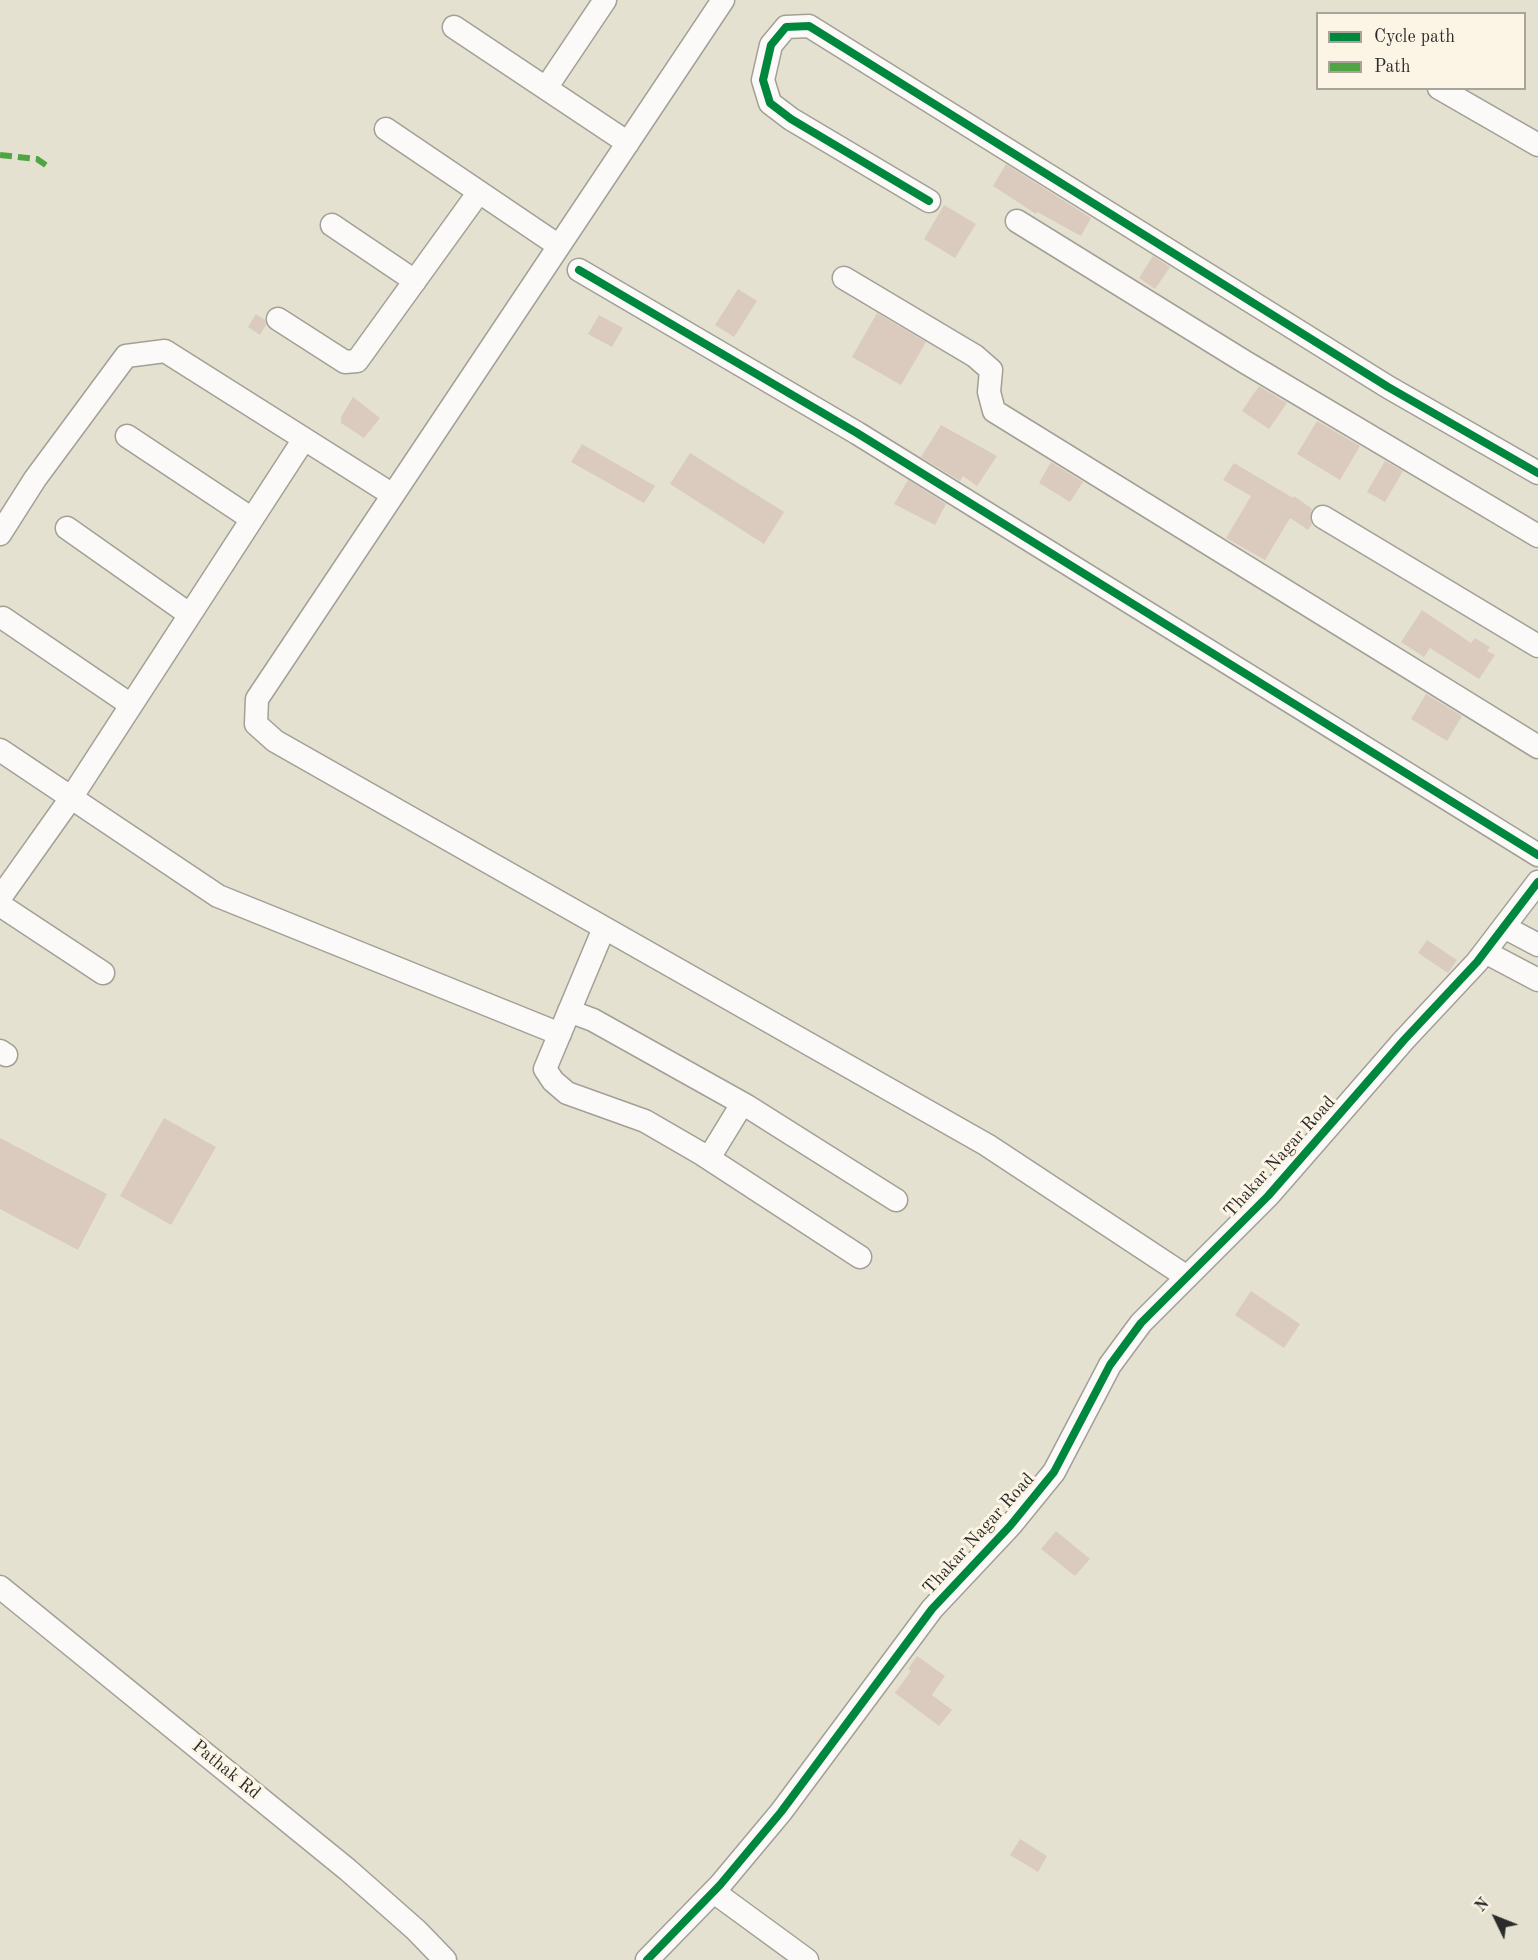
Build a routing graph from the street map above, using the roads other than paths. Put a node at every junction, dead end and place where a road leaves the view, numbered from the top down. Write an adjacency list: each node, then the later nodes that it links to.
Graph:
1 (605, 0): 4 (street)
2 (723, 0): 7 (street)
3 (454, 27): 4 (street)
4 (546, 88): 7 (street)
5 (1442, 90): 8 (street)
6 (386, 129): 9 (street)
7 (628, 143): 13 (street)
8 (1538, 145)
9 (479, 192): 13 (street); 16 (street)
10 (930, 201): 20 (street)
11 (1017, 221): 26 (street)
12 (332, 225): 16 (street)
13 (559, 246): 21 (street)
14 (579, 270): 34 (street)
15 (844, 278): 31 (street)
16 (415, 281): 17 (street)
17 (278, 319)
18 (127, 436): 23 (street)
19 (304, 439): 21 (street); 23 (street); 25 (street)
20 (1538, 472)
21 (393, 495): 39 (street)
22 (1323, 517): 29 (street)
23 (252, 519): 27 (street)
24 (67, 528): 27 (street)
25 (0, 534)
26 (1538, 536)
27 (189, 614): 30 (street)
28 (3, 618): 30 (street)
29 (1538, 646)
30 (132, 705): 33 (street)
31 (1538, 747)
32 (0, 750): 33 (street)
33 (71, 798): 36 (street); 45 (street)
34 (1538, 855)
35 (1538, 882): 38 (street, Thakar Nagar Road)
36 (0, 898)
37 (0, 905): 42 (street)
38 (1503, 927): 40 (street); 41 (street, Thakar Nagar Road)
39 (604, 928): 44 (street); 50 (street)
40 (1538, 945)
41 (1485, 952): 43 (street); 50 (street, Thakar Nagar Road)
42 (103, 973)
43 (1538, 980)
44 (569, 1011): 45 (street); 46 (street)
45 (560, 1034): 47 (street)
46 (742, 1104): 47 (street); 48 (street)
47 (709, 1158): 49 (street)
48 (896, 1200)
49 (860, 1257)
50 (1187, 1277): 52 (street, Thakar Nagar Road)
51 (0, 1587): 53 (street, Pathak Rd)
52 (714, 1892): 54 (street, Thakar Nagar Road); 55 (street)
53 (445, 1960)
54 (647, 1960)
55 (807, 1960)

